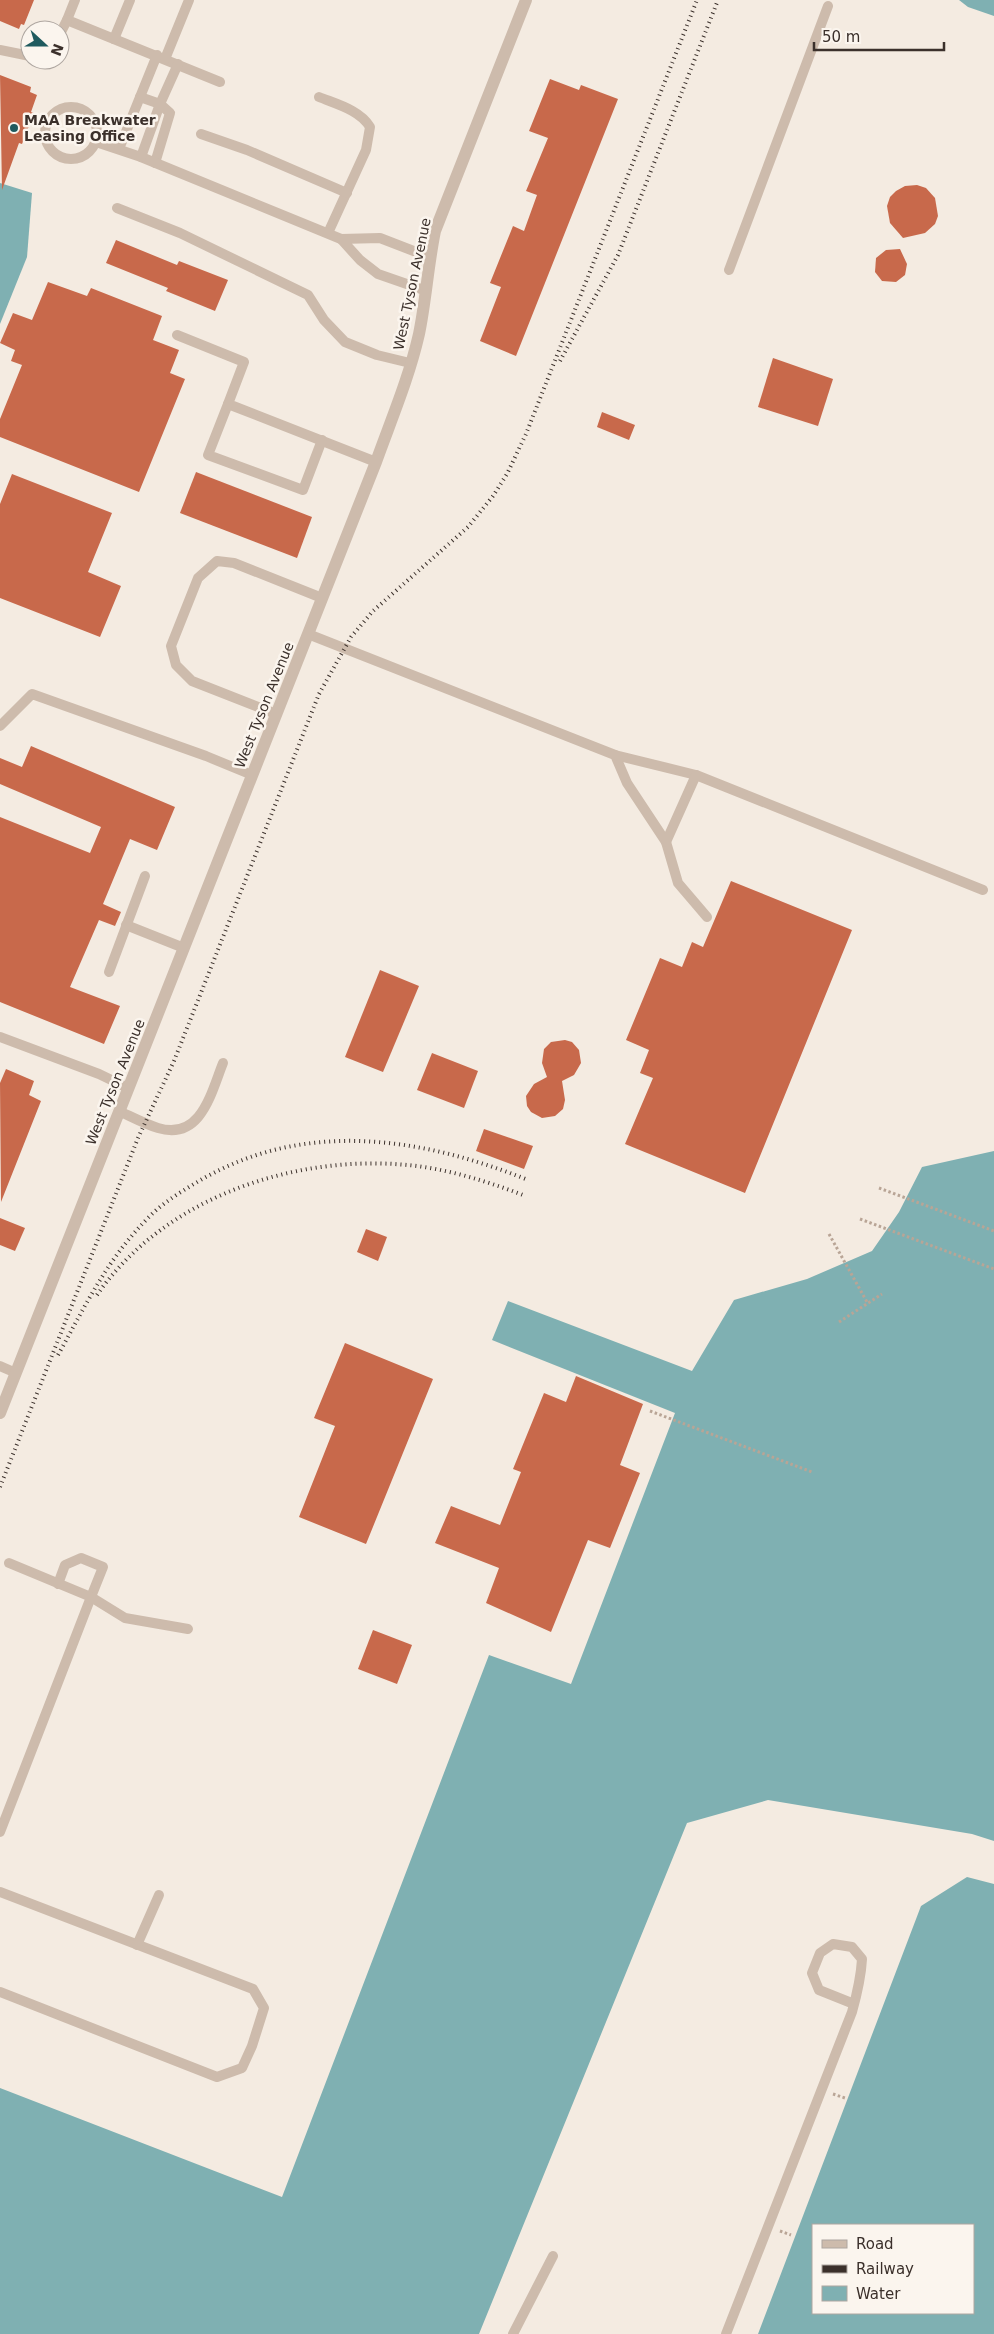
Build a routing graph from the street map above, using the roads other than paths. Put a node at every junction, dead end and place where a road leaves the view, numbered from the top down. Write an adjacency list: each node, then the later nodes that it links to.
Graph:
1 (75, 0): 6 (lane)
2 (130, 0): 8 (lane)
3 (189, 0): 11 (lane)
4 (526, 0): 26 (street, West Tyson Avenue)
5 (828, 6): 27 (lane)
6 (68, 20)
7 (70, 21): 8 (lane)
8 (114, 38): 11 (lane)
9 (0, 50): 10 (lane)
10 (20, 54)
11 (161, 57): 12 (lane); 14 (lane)
12 (178, 64): 13 (lane); 16 (lane)
13 (220, 82)
14 (140, 97): 16 (lane); 19 (lane)
15 (319, 97): 22 (lane)
16 (160, 104): 20 (lane); 21 (lane)
17 (201, 134): 22 (lane)
18 (96, 142): 18 (lane); 19 (lane)
19 (119, 149): 20 (lane)
20 (141, 157): 21 (lane)
21 (155, 163): 24 (lane)
22 (346, 193): 24 (lane)
23 (117, 208): 30 (lane)
24 (328, 233): 25 (lane)
25 (341, 238): 26 (lane); 28 (lane)
26 (429, 257): 28 (street, West Tyson Avenue)
27 (729, 270)
28 (424, 290): 30 (street, West Tyson Avenue)
29 (177, 336): 31 (lane)
30 (410, 364): 33 (street, West Tyson Avenue)
31 (228, 404): 32 (lane); 32 (lane)
32 (322, 440): 33 (lane)
33 (376, 462): 34 (street, West Tyson Avenue)
34 (322, 598): 35 (street, West Tyson Avenue); 36 (lane)
35 (308, 634): 36 (street, West Tyson Avenue); 38 (lane)
36 (276, 714): 39 (street, West Tyson Avenue)
37 (0, 726): 39 (lane)
38 (615, 755): 40 (lane); 41 (lane)
39 (252, 775): 46 (street, West Tyson Avenue)
40 (696, 775): 41 (lane); 43 (lane)
41 (666, 842): 44 (lane)
42 (145, 876): 45 (lane)
43 (984, 890)
44 (707, 917)
45 (126, 925): 46 (lane); 47 (lane)
46 (184, 948): 50 (street, West Tyson Avenue)
47 (109, 972)
48 (0, 1037): 50 (lane)
49 (223, 1063): 51 (lane)
50 (128, 1088): 51 (street, West Tyson Avenue)
51 (119, 1111): 53 (street, West Tyson Avenue)
52 (0, 1366): 53 (lane)
53 (16, 1373): 54 (street, West Tyson Avenue)
54 (0, 1413)
55 (9, 1563): 56 (lane)
56 (58, 1584): 57 (lane); 57 (lane)
57 (91, 1597): 58 (lane); 59 (lane)
58 (188, 1629)
59 (0, 1832)
60 (0, 1892): 62 (lane)
61 (159, 1895): 62 (lane)
62 (137, 1945): 63 (lane)
63 (0, 1992)
64 (854, 2004): 64 (lane); 67 (lane)
65 (553, 2256): 66 (lane)
66 (513, 2334)
67 (726, 2334)

